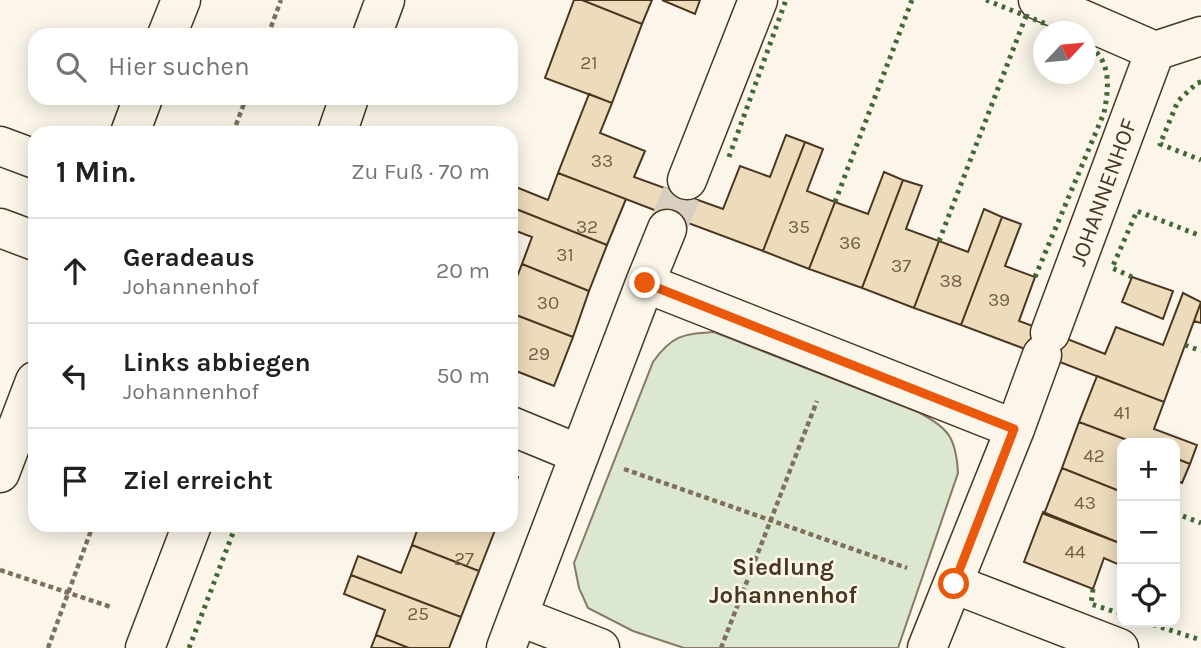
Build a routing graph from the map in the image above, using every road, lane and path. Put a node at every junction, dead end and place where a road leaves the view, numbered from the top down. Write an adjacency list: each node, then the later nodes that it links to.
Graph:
1 (181, 0): 6 (street)
2 (281, 0): 7 (path)
3 (385, 0): 8 (street)
4 (758, 0): 19 (street)
5 (1038, 0): 10 (street)
6 (170, 28)
7 (271, 28)
8 (375, 28)
9 (1201, 36): 10 (street)
10 (1155, 51): 27 (street, JOHANNENHOF)
11 (140, 105): 14 (street)
12 (243, 105): 15 (path)
13 (347, 105): 16 (street)
14 (133, 126)
15 (236, 126)
16 (339, 126)
17 (0, 146): 18 (street)
18 (28, 156)
19 (687, 180)
20 (0, 228): 22 (street)
21 (667, 229): 23 (street)
22 (28, 238)
23 (645, 283): 24 (street); 28 (street)
24 (833, 357): 27 (street); 30 (path)
25 (28, 399): 29 (street)
26 (518, 429): 28 (street)
27 (1014, 429): 34 (street, JOHANNENHOF)
28 (579, 453): 30 (path); 37 (street)
29 (0, 473)
30 (772, 520): 34 (path); 41 (path)
31 (91, 532): 35 (path)
32 (189, 532): 39 (street)
33 (0, 570): 35 (path)
34 (954, 584): 42 (street, JOHANNENHOF); 43 (street)
35 (69, 593): 36 (path); 38 (path)
36 (85, 598)
37 (512, 632): 40 (street)
38 (48, 648)
39 (145, 648)
40 (600, 648)
41 (721, 648)
42 (927, 648)
43 (1119, 648)

